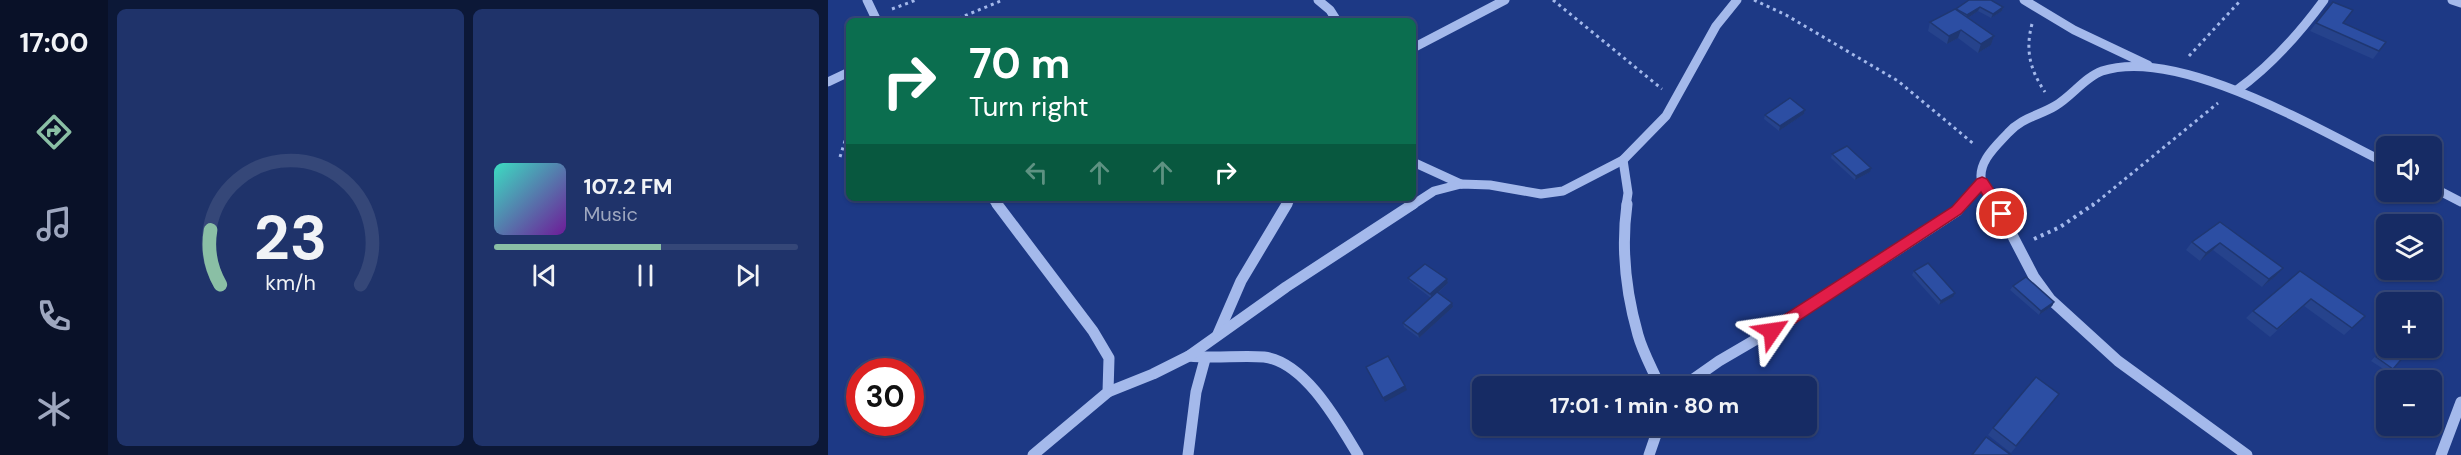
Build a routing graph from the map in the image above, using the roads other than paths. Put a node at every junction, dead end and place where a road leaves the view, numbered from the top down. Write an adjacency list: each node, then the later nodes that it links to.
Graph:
1 (867, 0): 9 (street)
2 (1318, 0): 10 (street)
3 (1504, 0): 11 (street)
4 (2024, 0): 12 (street)
5 (2324, 0): 15 (street)
6 (2452, 0): 8 (street)
7 (1730, 2): 17 (street)
8 (2461, 3)
9 (876, 18)
10 (1335, 18)
11 (1416, 46)
12 (2154, 68): 15 (street); 19 (street)
13 (846, 73): 14 (street)
14 (828, 82)
15 (2237, 90): 16 (street)
16 (2376, 158)
17 (1623, 160): 20 (street); 28 (street)
18 (1416, 163): 20 (street)
19 (1982, 182): 29 (street); 37 (street)
20 (1461, 184): 25 (street)
21 (2442, 192): 24 (street)
22 (994, 201): 30 (street)
23 (1289, 201): 25 (street)
24 (2461, 202)
25 (1218, 334): 26 (street)
26 (1189, 356): 27 (street); 30 (street)
27 (1205, 359): 34 (street); 35 (street)
28 (1655, 376)
29 (1698, 376)
30 (1108, 392): 33 (street)
31 (2461, 402): 38 (street)
32 (1656, 436): 36 (street)
33 (1033, 455)
34 (1188, 455)
35 (1358, 455)
36 (1649, 455)
37 (2247, 455)
38 (2441, 455)

